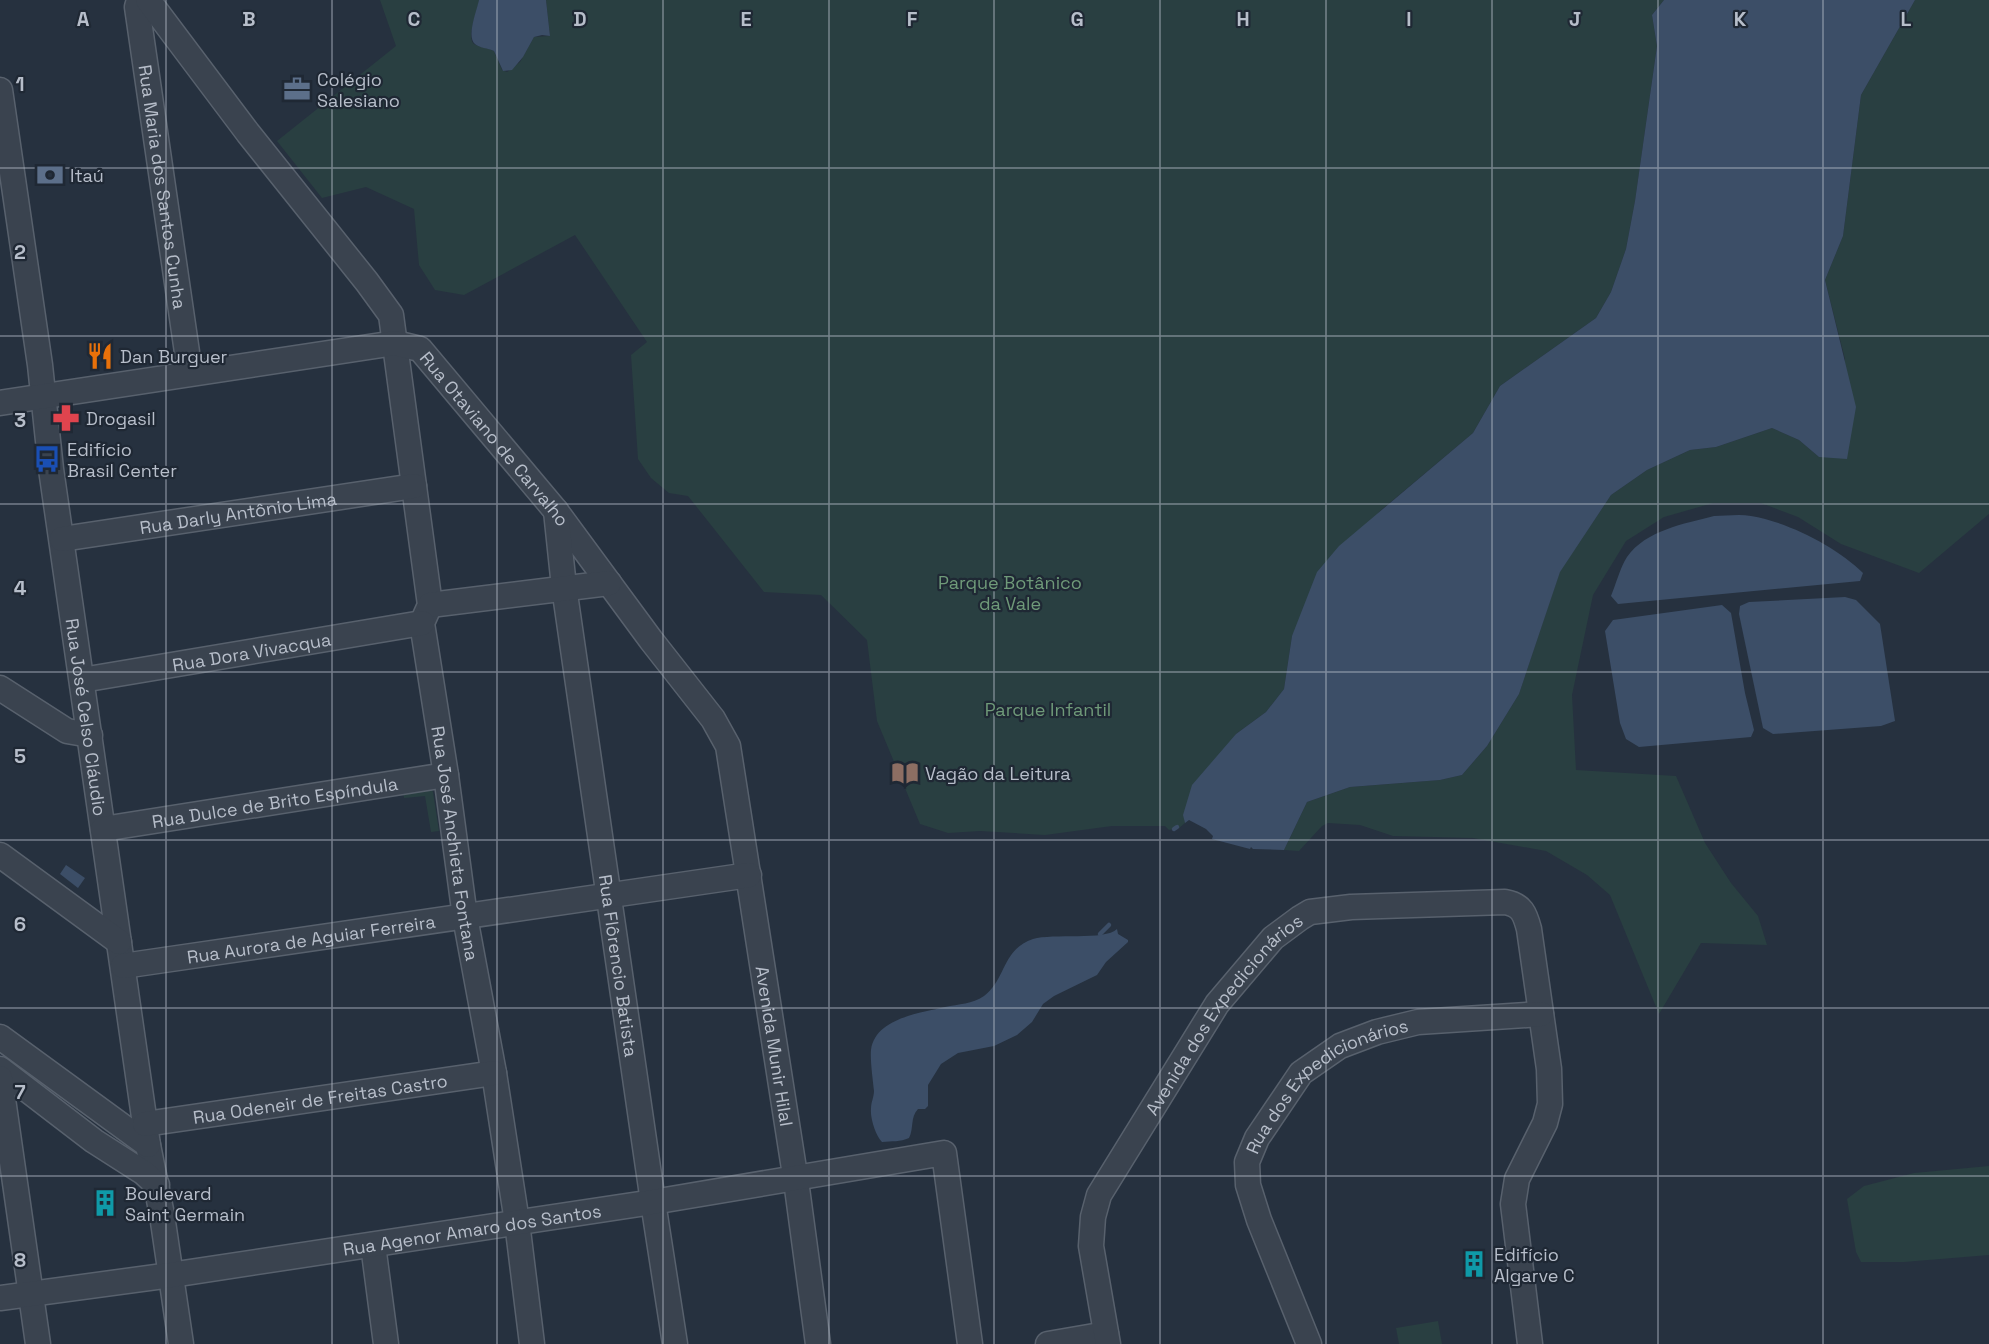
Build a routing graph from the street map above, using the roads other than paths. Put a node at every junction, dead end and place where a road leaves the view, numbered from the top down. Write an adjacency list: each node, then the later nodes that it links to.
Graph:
1 (139, 0): 5 (street, Rua Maria dos Santos Cunha)
2 (148, 0): 4 (street, Rua Otaviano de Carvalho)
3 (0, 90): 6 (street, Rua José Celso Cláudio)
4 (394, 343): 5 (street); 8 (street, Rua José Anchieta Fontana); 9 (street, Rua Otaviano de Carvalho)
5 (190, 373): 6 (street)
6 (43, 396): 7 (street); 10 (street, Rua José Celso Cláudio)
7 (0, 402)
8 (414, 486): 10 (street, Rua Darly Antônio Lima); 13 (street, Rua José Anchieta Fontana)
9 (556, 510): 11 (street, Rua Otaviano de Carvalho); 12 (street, Rua Flôrencio Batista)
10 (62, 539): 14 (street, Rua José Celso Cláudio)
11 (609, 583): 12 (street, Rua Dora Vivacqua); 17 (street, Rua Otaviano de Carvalho)
12 (564, 588): 13 (street, Rua Dora Vivacqua); 22 (street, Rua Flôrencio Batista)
13 (426, 614): 14 (street, Rua Dora Vivacqua); 18 (street, Rua José Anchieta Fontana)
14 (82, 680): 16 (street, Rua José Celso Cláudio)
15 (0, 688): 16 (street)
16 (90, 735): 19 (street, Rua José Celso Cláudio)
17 (728, 746): 21 (street, Avenida Munir Hilal)
18 (446, 775): 19 (street, Rua Dulce de Brito Espíndula); 23 (street, Rua José Anchieta Fontana)
19 (103, 829): 24 (street, Rua José Celso Cláudio)
20 (0, 855): 24 (street)
21 (748, 875): 22 (street, Rua Aurora de Aguiar Ferreira); 33 (street, Avenida Munir Hilal)
22 (609, 896): 23 (street, Rua Aurora de Aguiar Ferreira); 35 (street, Rua Flôrencio Batista)
23 (465, 917): 25 (street, Rua Aurora de Aguiar Ferreira); 29 (street, Rua José Anchieta Fontana)
24 (119, 942): 25 (street, Rua José Celso Cláudio)
25 (123, 966): 31 (street, Rua José Celso Cláudio)
26 (1541, 1014): 41 (street, Avenida dos Expedicionários); 50 (street, Rua dos Expedicionários); 51 (street, Avenida dos Expedicionários)
27 (0, 1037): 31 (street)
28 (0, 1069): 32 (street)
29 (494, 1072): 31 (street, Rua Odeneir de Freitas Castro); 36 (street, Rua José Anchieta Fontana)
30 (0, 1078): 39 (street)
31 (147, 1135): 32 (street, Rua Odeneir de Freitas Castro); 34 (street, Rua José Celso Cláudio)
32 (94, 1141): 34 (street)
33 (795, 1178): 35 (street, Rua Agenor Amaro dos Santos); 47 (street, Avenida Munir Hilal); 48 (street, Rua Agenor Amaro dos Santos)
34 (157, 1185): 38 (street, Rua José Celso Cláudio)
35 (653, 1202): 36 (street, Rua Agenor Amaro dos Santos); 46 (street, Rua Flôrencio Batista)
36 (517, 1222): 37 (street, Rua Agenor Amaro dos Santos); 45 (street, Rua José Anchieta Fontana)
37 (373, 1245): 38 (street, Rua Agenor Amaro dos Santos); 44 (street)
38 (171, 1275): 39 (street, Rua Agenor Amaro dos Santos); 43 (street, Rua José Celso Cláudio)
39 (29, 1294): 40 (street, Rua Agenor Amaro dos Santos); 42 (street)
40 (0, 1298)
41 (1107, 1339): 49 (street)
42 (38, 1344)
43 (181, 1344)
44 (386, 1344)
45 (532, 1344)
46 (675, 1344)
47 (818, 1344)
48 (970, 1344)
49 (1048, 1344)
50 (1309, 1344)
51 (1530, 1344)

